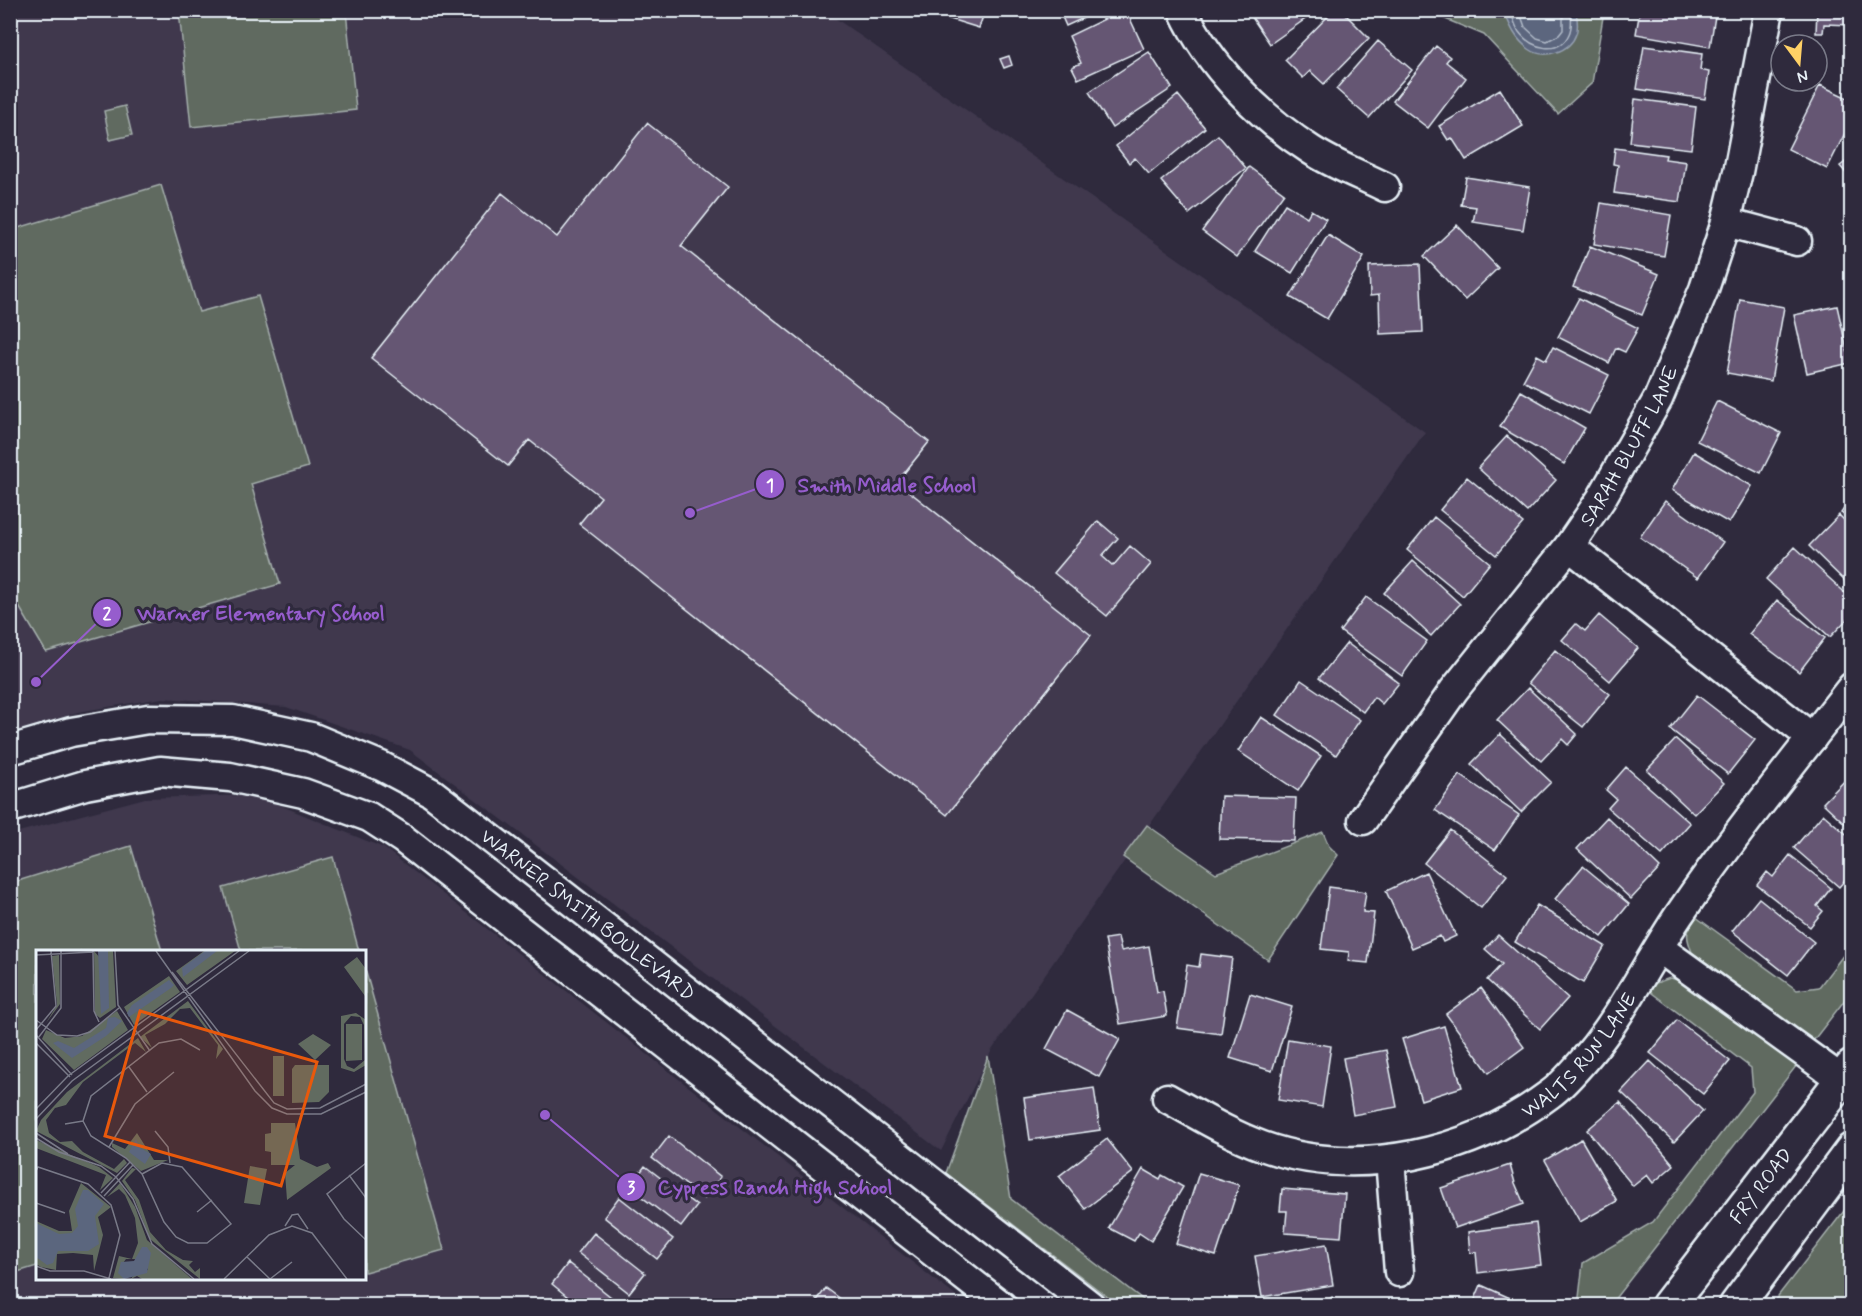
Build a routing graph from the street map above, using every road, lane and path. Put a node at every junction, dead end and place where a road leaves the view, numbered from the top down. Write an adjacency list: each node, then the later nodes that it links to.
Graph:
1 (1183, 10): 3 (street)
2 (1769, 10): 4 (street, SARAH BLUFF LANE)
3 (1385, 187)
4 (1726, 222): 5 (street); 6 (street, SARAH BLUFF LANE)
5 (1797, 241)
6 (1569, 546): 8 (street); 11 (street, SARAH BLUFF LANE)
7 (1851, 687): 8 (street, WALTS RUN LANE)
8 (1812, 738): 12 (street, WALTS RUN LANE)
9 (10, 750): 19 (street, WARNER SMITH BOULEVARD)
10 (10, 808): 18 (street)
11 (1363, 820)
12 (1659, 948): 13 (street); 16 (street, WALTS RUN LANE)
13 (1848, 1078): 20 (main road, FRY ROAD)
14 (1167, 1098): 16 (street, WALTS RUN LANE)
15 (1851, 1150): 21 (main road)
16 (1390, 1159): 17 (street)
17 (1399, 1272)
18 (1002, 1305)
19 (1091, 1305)
20 (1668, 1305)
21 (1736, 1305)

